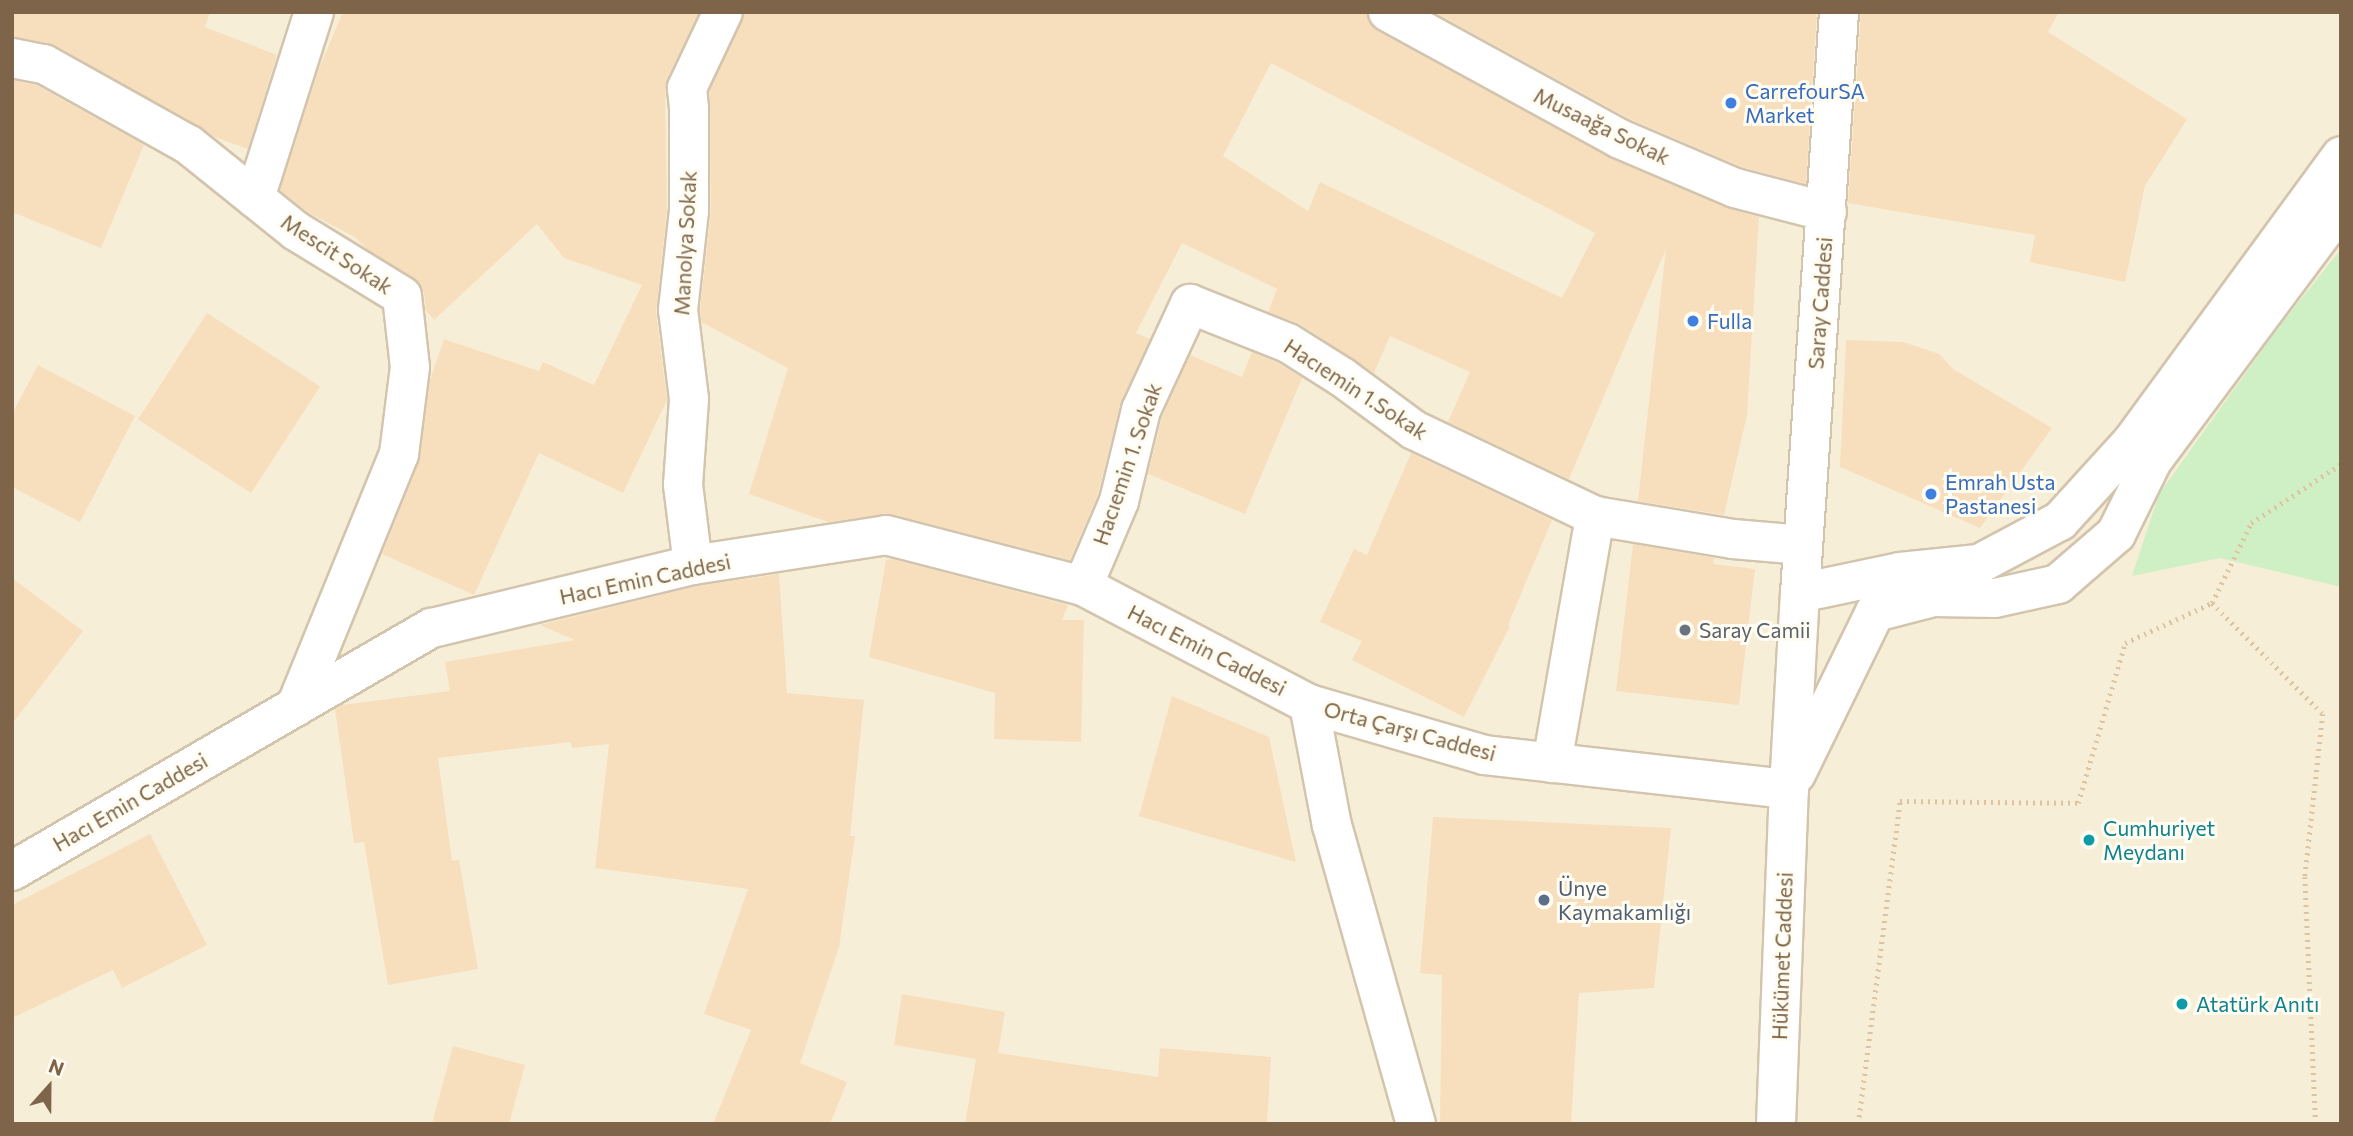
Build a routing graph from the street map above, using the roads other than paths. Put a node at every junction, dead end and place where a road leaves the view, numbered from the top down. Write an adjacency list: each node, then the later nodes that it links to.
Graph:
1 (314, 12): 7 (street)
2 (723, 12): 13 (street, Manolya Sokak)
3 (1388, 12): 9 (street, Musaağa Sokak)
4 (1839, 12): 9 (street, Saray Caddesi)
5 (12, 58): 7 (street, Mescit Sokak)
6 (2341, 156): 15 (street)
7 (255, 198): 17 (street, Mescit Sokak)
8 (2341, 207): 19 (street)
9 (1827, 212): 12 (street, Saray Caddesi)
10 (1190, 304): 11 (street, Hacıemin 1.Sokak); 14 (street, Hacıemin 1. Sokak)
11 (1595, 516): 12 (street, Hacıemin 1.Sokak); 18 (street)
12 (1803, 545): 15 (street, Saray Caddesi)
13 (693, 565): 14 (street, Hacı Emin Caddesi); 17 (street, Hacı Emin Caddesi)
14 (1083, 586): 16 (street, Hacı Emin Caddesi)
15 (1800, 593): 19 (street)
16 (1309, 704): 18 (street, Orta Çarşı Caddesi); 21 (street, Orta Çarşı Caddesi)
17 (296, 707): 20 (street, Hacı Emin Caddesi)
18 (1552, 763): 19 (street, Orta Çarşı Caddesi)
19 (1789, 789): 22 (street, Hükümet Caddesi)
20 (12, 871)
21 (1416, 1124)
22 (1776, 1124)

